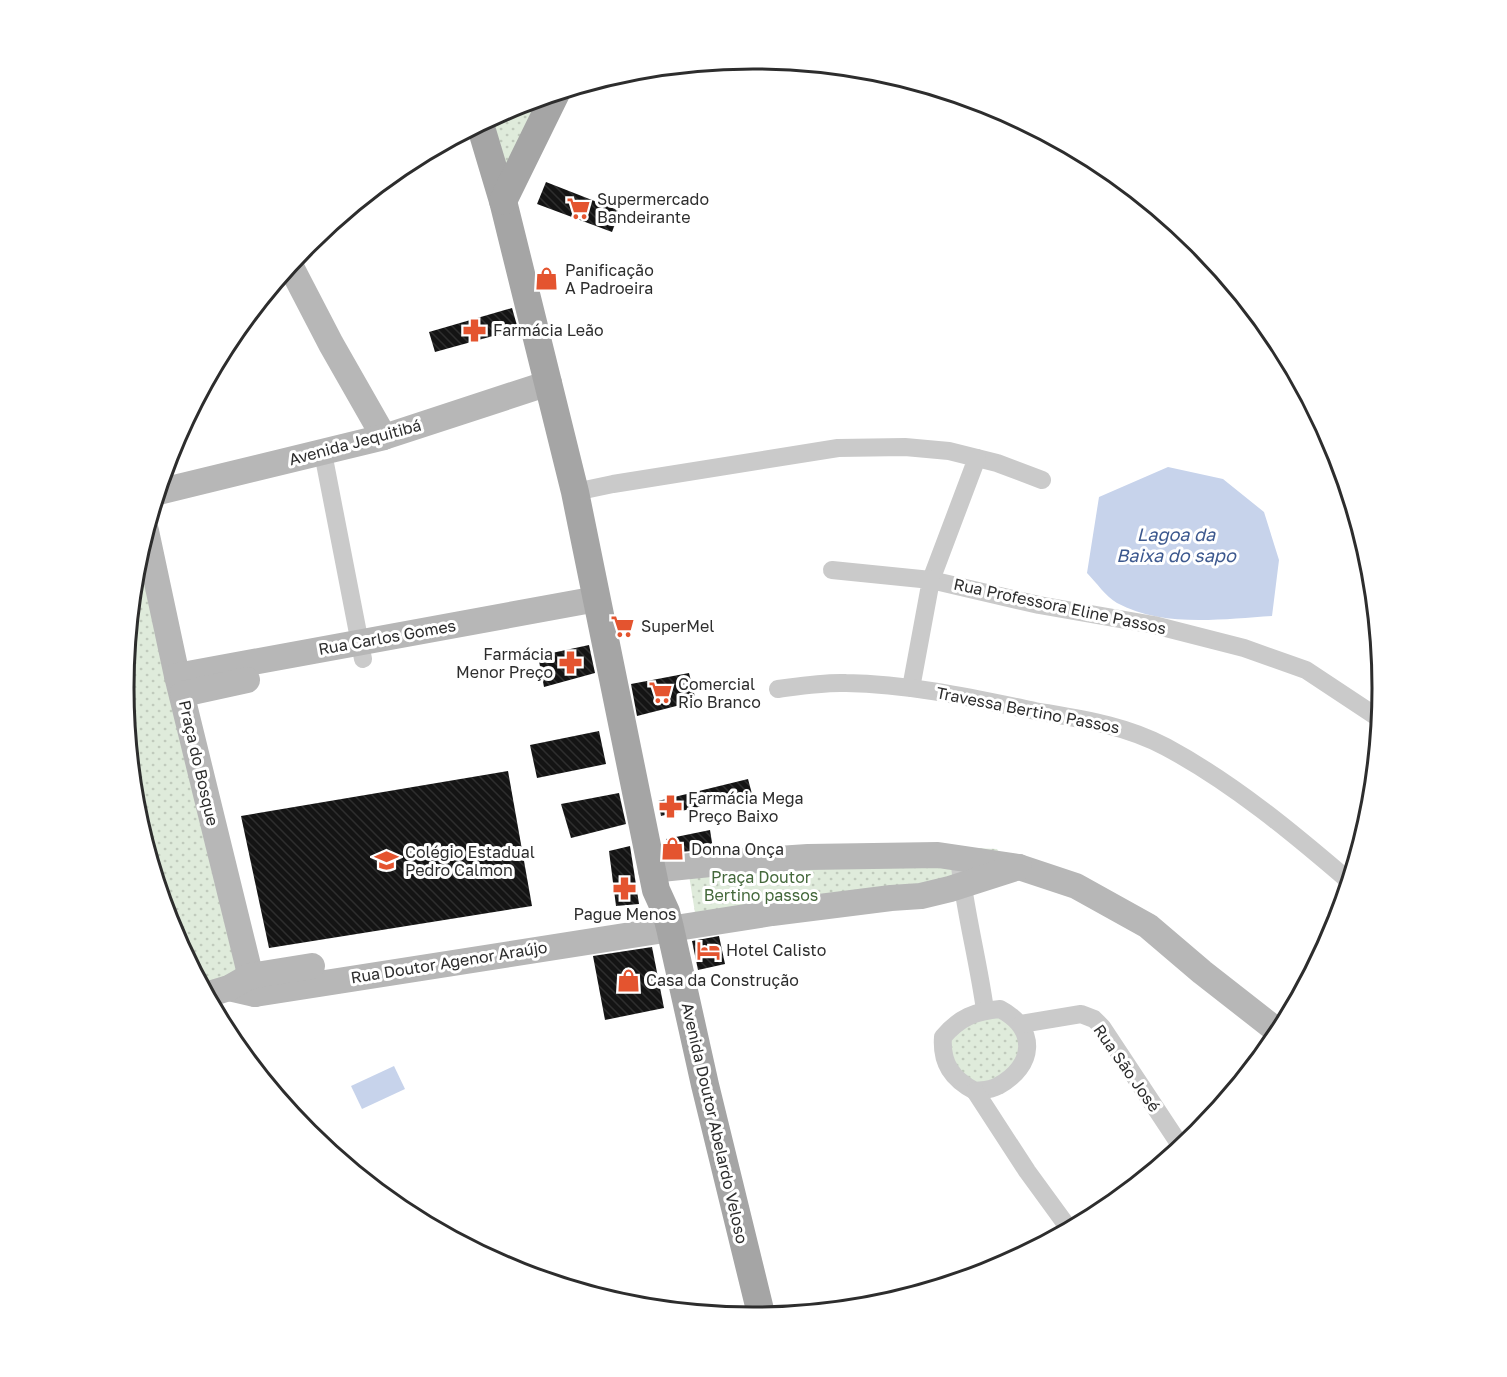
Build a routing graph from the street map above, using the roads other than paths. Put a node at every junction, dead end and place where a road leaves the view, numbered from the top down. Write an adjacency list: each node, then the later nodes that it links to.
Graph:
1 (551, 103): 3 (main road)
2 (482, 132): 3 (main road, Avenida Doutor Abelardo Veloso)
3 (503, 201): 5 (main road, Avenida Doutor Abelardo Veloso)
4 (294, 273): 6 (street)
5 (549, 383): 6 (street, Avenida Jequitibá); 11 (main road, Avenida Doutor Abelardo Veloso)
6 (384, 437): 7 (street, Avenida Jequitibá)
7 (322, 453): 10 (street, Avenida Jequitibá); 16 (street)
8 (976, 458): 9 (street); 11 (street); 14 (street, Rua Professora Eline Passos)
9 (1042, 480)
10 (167, 490)
11 (575, 492): 15 (main road, Avenida Doutor Abelardo Veloso)
12 (150, 550): 17 (street, Praça do Bosque)
13 (832, 570): 14 (street)
14 (931, 580): 18 (street); 20 (street, Rua Professora Eline Passos)
15 (599, 607): 16 (street, Rua Carlos Gomes); 25 (main road, Avenida Doutor Abelardo Veloso)
16 (362, 650): 17 (street, Rua Carlos Gomes)
17 (180, 685): 26 (street, Praça do Bosque)
18 (911, 688): 19 (street, Travessa Bertino Passos); 23 (street, Travessa Bertino Passos)
19 (778, 689)
20 (1372, 714)
21 (959, 857): 22 (street); 24 (street); 25 (street)
22 (1019, 867): 24 (street); 28 (street)
23 (1344, 877)
24 (962, 886): 25 (street); 27 (street)
25 (658, 908): 26 (street, Rua Doutor Agenor Araújo); 30 (main road, Avenida Doutor Abelardo Veloso)
26 (235, 988)
27 (985, 1010): 29 (street); 31 (street)
28 (1276, 1022)
29 (1021, 1024): 31 (street); 32 (street, Rua São José)
30 (697, 1087): 34 (main road, Avenida Doutor Abelardo Veloso); 35 (main road, Avenida Doutor Abelardo Veloso)
31 (975, 1091): 33 (street)
32 (1177, 1140)
33 (1065, 1224)
34 (742, 1308)
35 (759, 1308)

